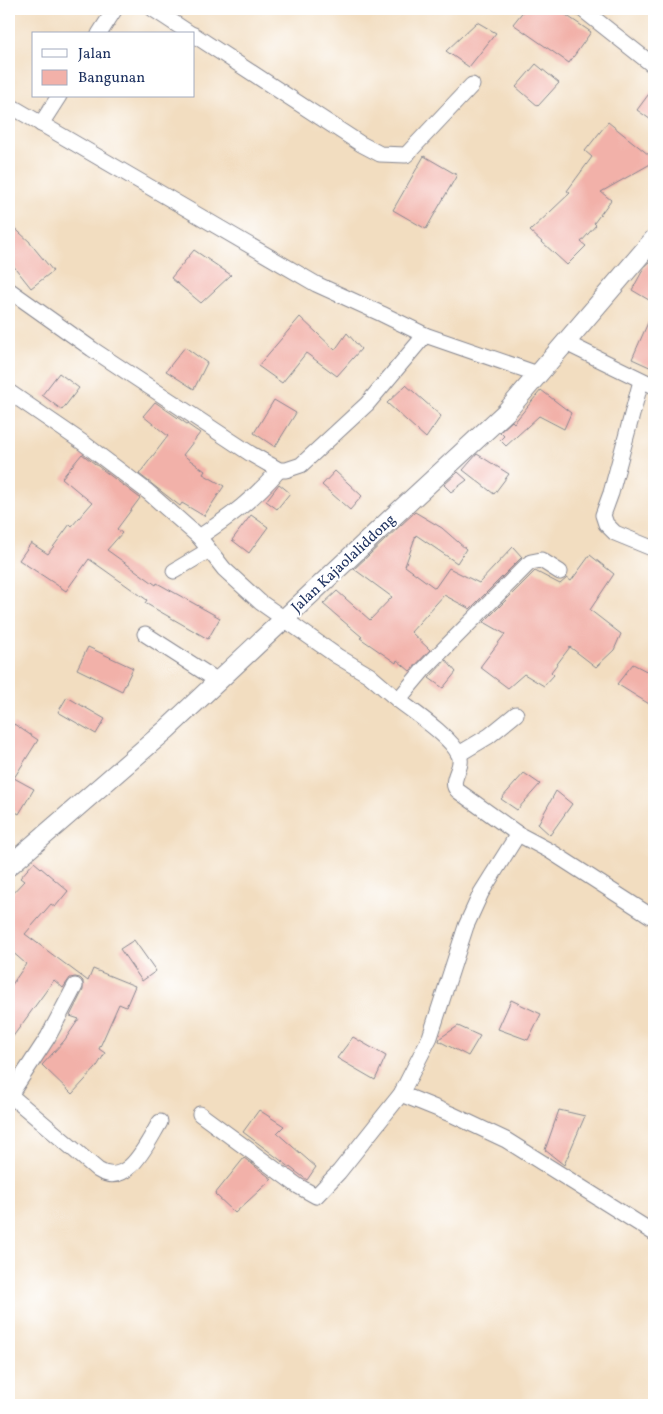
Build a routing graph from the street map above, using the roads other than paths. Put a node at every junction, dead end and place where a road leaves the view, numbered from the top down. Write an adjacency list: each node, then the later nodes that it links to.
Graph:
1 (114, 9): 4 (street)
2 (153, 9): 5 (street)
3 (582, 9): 7 (street)
4 (100, 32)
5 (190, 32)
6 (195, 35): 8 (street)
7 (654, 66)
8 (472, 85)
9 (58, 98): 11 (street)
10 (9, 105): 11 (street)
11 (42, 124): 14 (street)
12 (654, 239): 15 (street, Jalan Kajaolaliddong)
13 (9, 290): 19 (street)
14 (425, 335): 16 (street); 19 (street)
15 (564, 342): 16 (street, Jalan Kajaolaliddong); 17 (street)
16 (538, 374): 25 (street, Jalan Kajaolaliddong)
17 (648, 383): 21 (street)
18 (10, 394): 20 (street)
19 (279, 470): 20 (street)
20 (199, 537): 22 (street)
21 (654, 549)
22 (208, 550): 23 (street); 25 (street)
23 (174, 571)
24 (560, 572): 28 (street)
25 (284, 619): 27 (street, Jalan Kajaolaliddong); 28 (street)
26 (146, 634): 27 (street)
27 (218, 681): 32 (street, Jalan Kajaolaliddong)
28 (398, 700): 30 (street)
29 (516, 714): 30 (street)
30 (459, 754): 31 (street)
31 (518, 834): 33 (street); 35 (street)
32 (9, 866)
33 (654, 918)
34 (75, 986): 36 (street)
35 (401, 1094): 37 (street); 39 (street)
36 (10, 1097): 38 (street)
37 (200, 1114)
38 (160, 1122)
39 (654, 1233)

